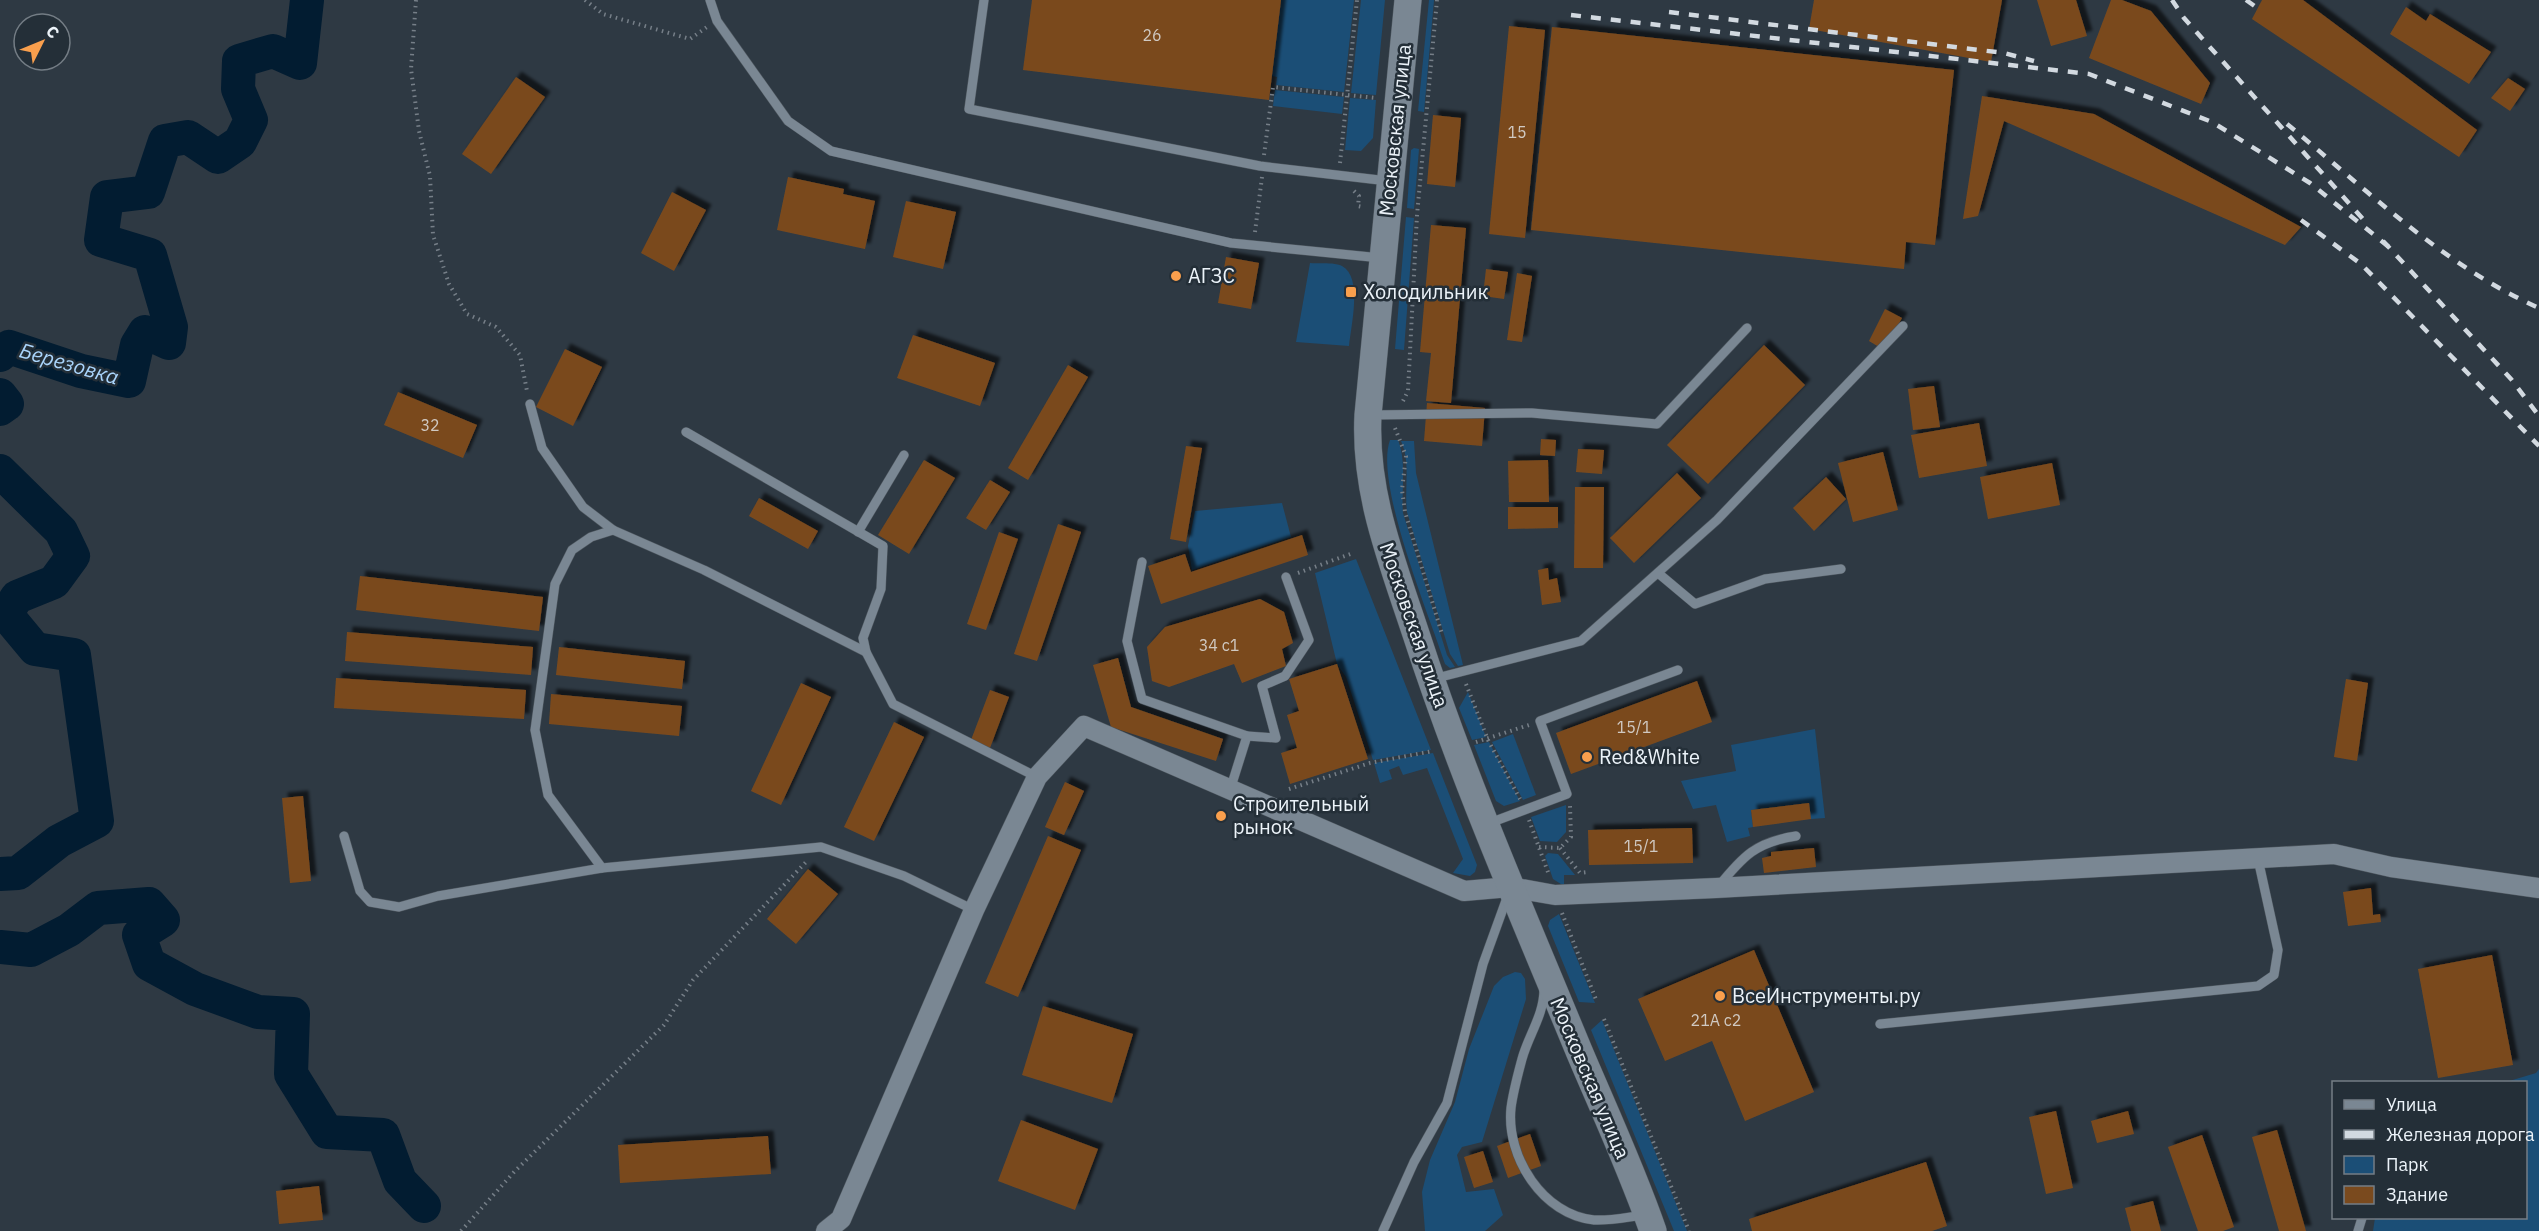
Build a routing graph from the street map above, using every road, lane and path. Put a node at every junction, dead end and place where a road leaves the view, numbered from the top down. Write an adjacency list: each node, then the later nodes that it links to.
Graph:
1 (416, 0): 18 (path)
2 (585, 0): 8 (path)
3 (710, 0): 8 (lane)
4 (984, 0): 11 (lane)
5 (1357, 0): 9 (path)
6 (1408, 0): 13 (main road, Московская улица)
7 (1437, 0): 19 (path)
8 (717, 21): 14 (lane)
9 (1347, 95): 10 (path); 11 (path); 12 (path)
10 (1376, 98)
11 (1263, 166): 12 (lane); 14 (path)
12 (1338, 176): 13 (lane)
13 (1390, 182): 15 (main road, Московская улица)
14 (1253, 245): 15 (lane)
15 (1383, 258): 20 (main road, Московская улица)
16 (1903, 326): 28 (lane)
17 (1747, 328): 19 (lane)
18 (530, 404): 23 (lane)
19 (1395, 414): 20 (lane); 32 (path)
20 (1368, 415): 33 (main road, Московская улица)
21 (686, 432): 24 (lane)
22 (904, 455): 24 (lane)
23 (613, 530): 30 (lane); 51 (lane)
24 (858, 532): 30 (lane)
25 (1353, 553): 29 (path)
26 (1142, 562): 35 (lane)
27 (1840, 569): 28 (lane)
28 (1658, 573): 32 (lane)
29 (1286, 577): 35 (lane)
30 (866, 652): 39 (lane)
31 (1678, 670): 34 (lane)
32 (1461, 672): 33 (lane); 36 (path)
33 (1431, 680): 44 (main road, Московская улица)
34 (1540, 721): 36 (path); 42 (lane)
35 (1247, 736): 41 (lane)
36 (1488, 740): 37 (path); 43 (path)
37 (1473, 743)
38 (1434, 751): 40 (path)
39 (1037, 777): 41 (street); 57 (street)
40 (1289, 789)
41 (1230, 790): 53 (street)
42 (1567, 794): 43 (lane); 49 (path)
43 (1526, 810): 44 (lane); 48 (path)
44 (1486, 825): 53 (main road, Московская улица)
45 (344, 836): 51 (lane)
46 (1796, 837): 54 (lane)
47 (821, 847): 51 (lane); 57 (lane); 63 (path)
48 (1539, 847): 49 (path); 56 (path)
49 (1560, 848): 52 (path)
50 (2258, 858): 54 (street); 55 (street); 61 (lane)
51 (602, 868)
52 (1580, 873)
53 (1510, 887): 56 (street); 58 (main road, Московская улица); 65 (lane)
54 (1716, 888): 56 (street)
55 (2539, 888)
56 (1555, 895): 59 (path)
57 (974, 910): 64 (street)
58 (1541, 959): 62 (main road, Московская улица); 62 (lane)
59 (1597, 1002)
60 (1604, 1019): 66 (path)
61 (1880, 1024)
62 (1650, 1223)
63 (461, 1231)
64 (826, 1231)
65 (1383, 1231)
66 (1689, 1231)

